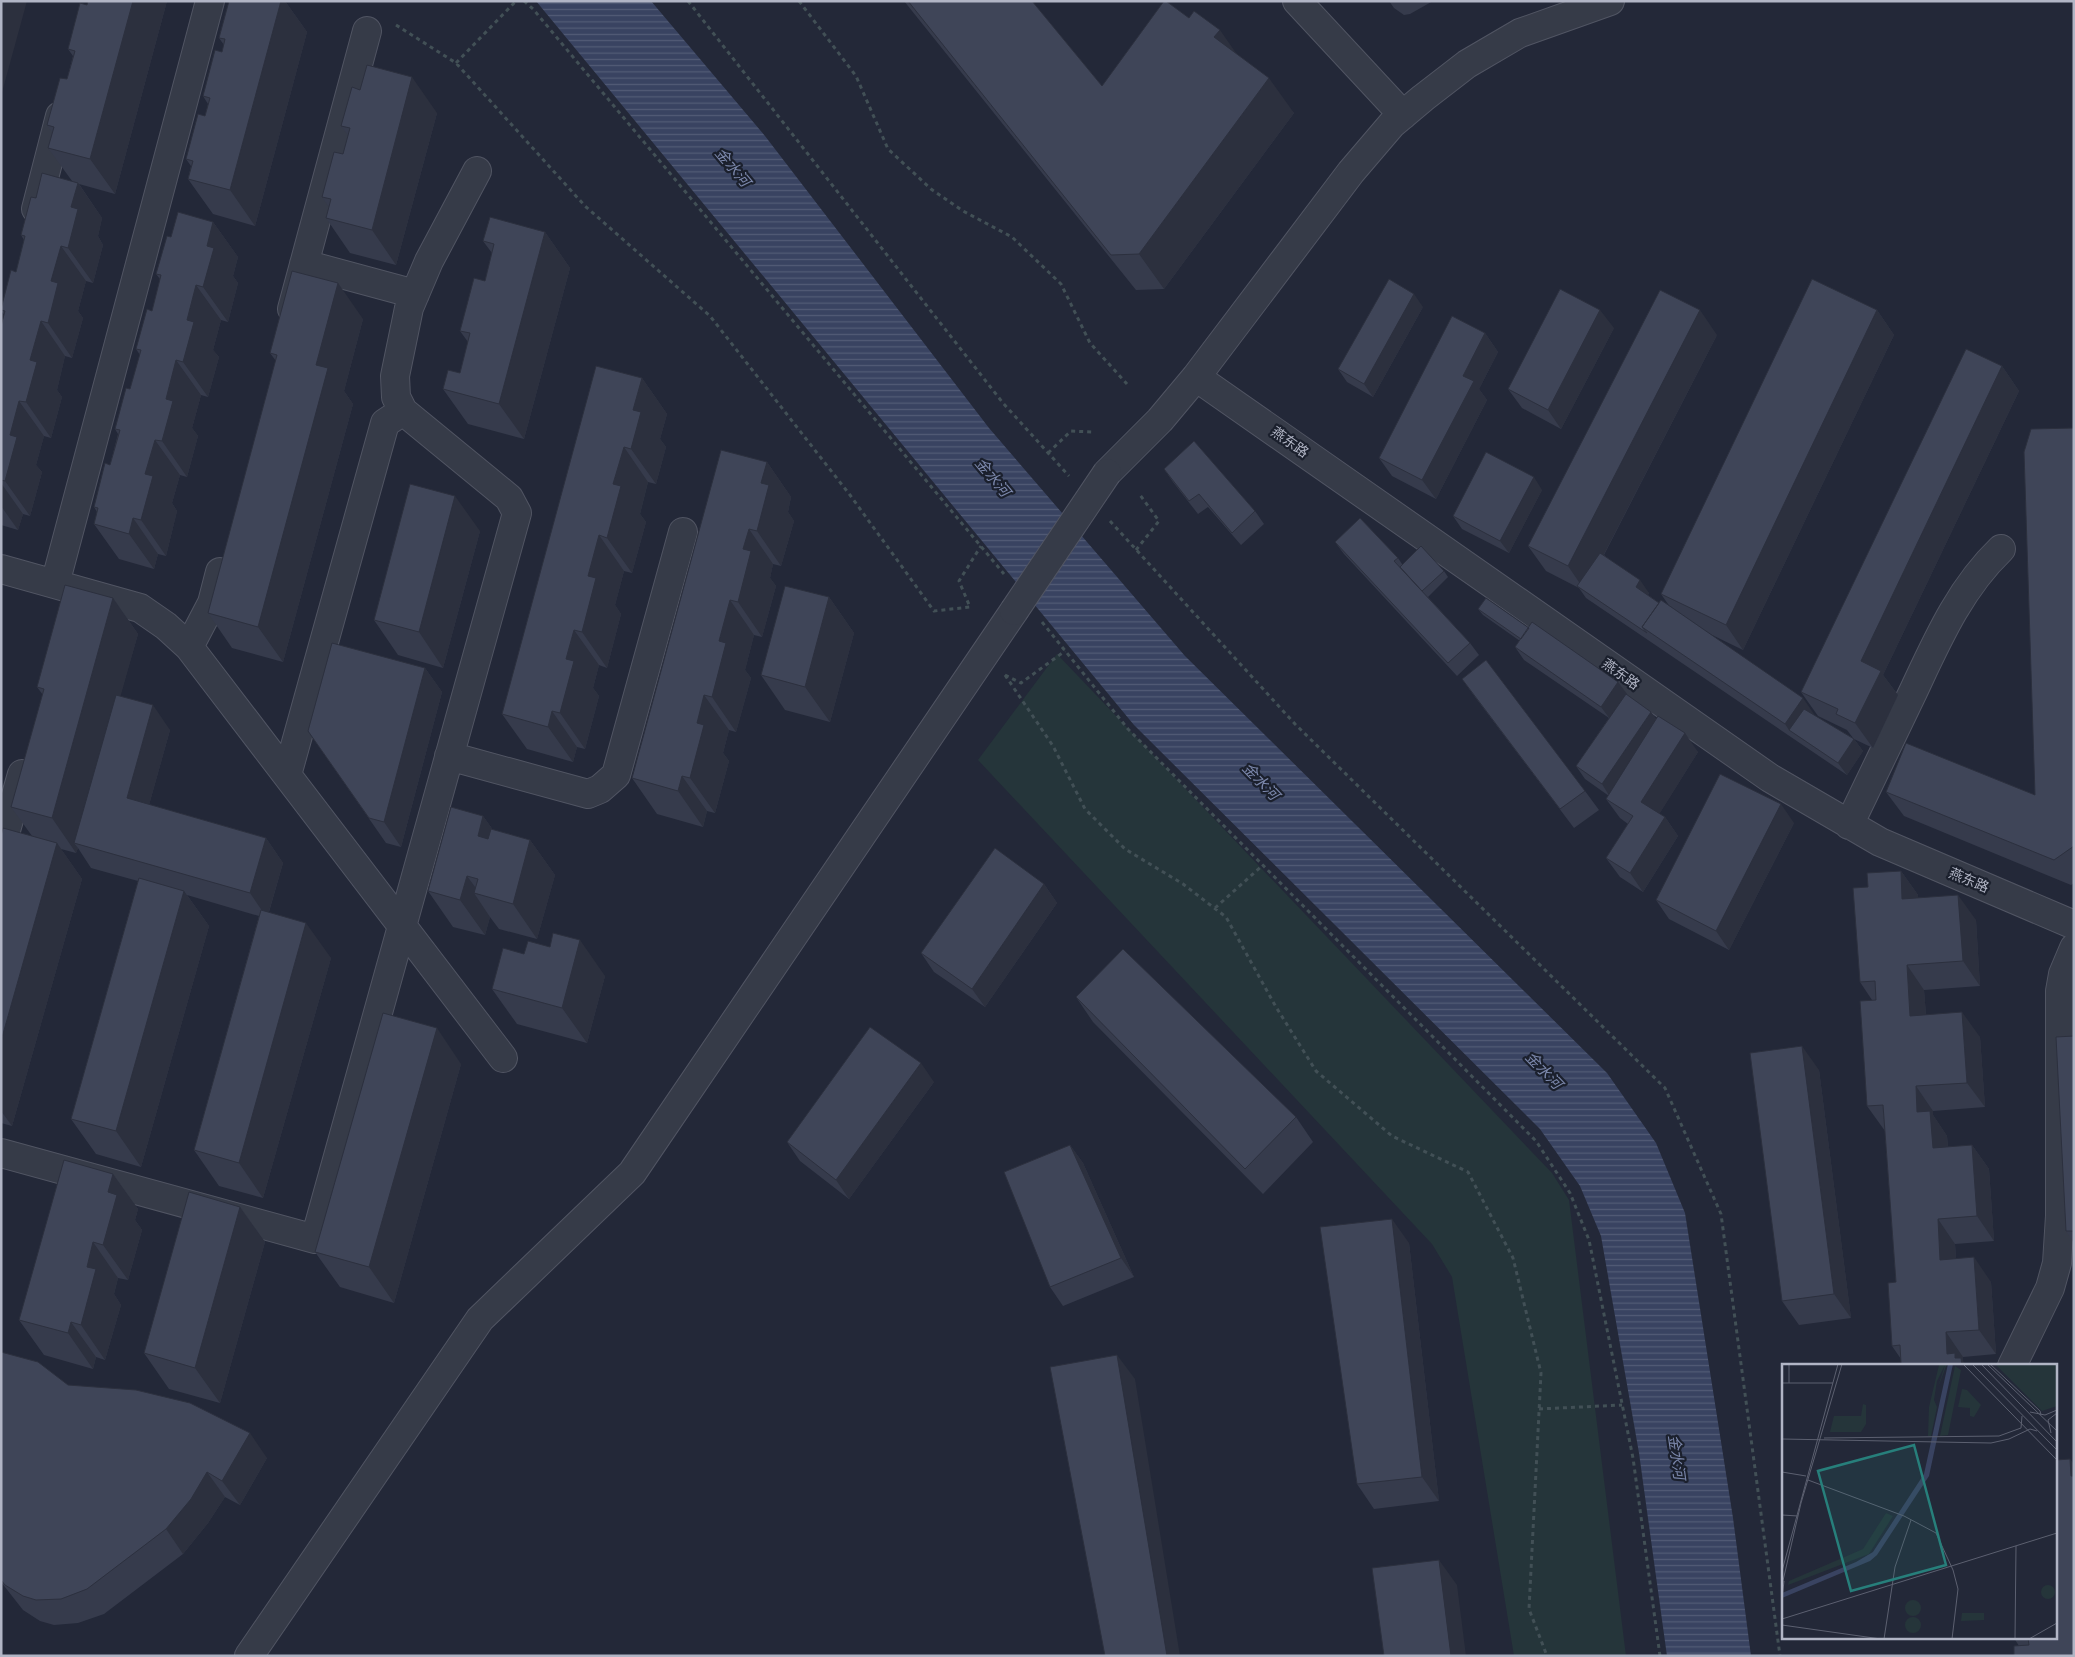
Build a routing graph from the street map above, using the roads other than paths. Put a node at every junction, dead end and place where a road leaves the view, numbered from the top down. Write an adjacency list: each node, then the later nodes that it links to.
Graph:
1 (210, 1): 18 (street)
2 (1297, 1): 6 (street)
3 (1610, 1): 6 (street)
4 (379, 27): 9 (street)
5 (68, 88): 8 (street)
6 (1403, 115): 12 (street)
7 (477, 171): 10 (street)
8 (29, 233)
9 (304, 264): 10 (street); 11 (street)
10 (415, 294): 13 (street)
11 (286, 330)
12 (1196, 377): 23 (street, 燕东路); 31 (street, bridge)
13 (403, 411): 21 (street); 22 (street)
14 (683, 532): 21 (street)
15 (227, 546): 19 (street)
16 (2001, 549): 23 (street)
17 (1, 569): 18 (street)
18 (66, 594): 19 (street)
19 (189, 646): 22 (street)
20 (28, 752): 24 (street)
21 (449, 756): 26 (street)
22 (286, 775): 26 (street)
23 (1849, 825): 25 (street, 燕东路)
24 (1, 848)
25 (2074, 925)
26 (402, 926): 28 (street); 29 (street)
27 (2074, 948): 30 (street)
28 (502, 1058)
29 (1, 1153)
30 (2013, 1364)
31 (250, 1656)

